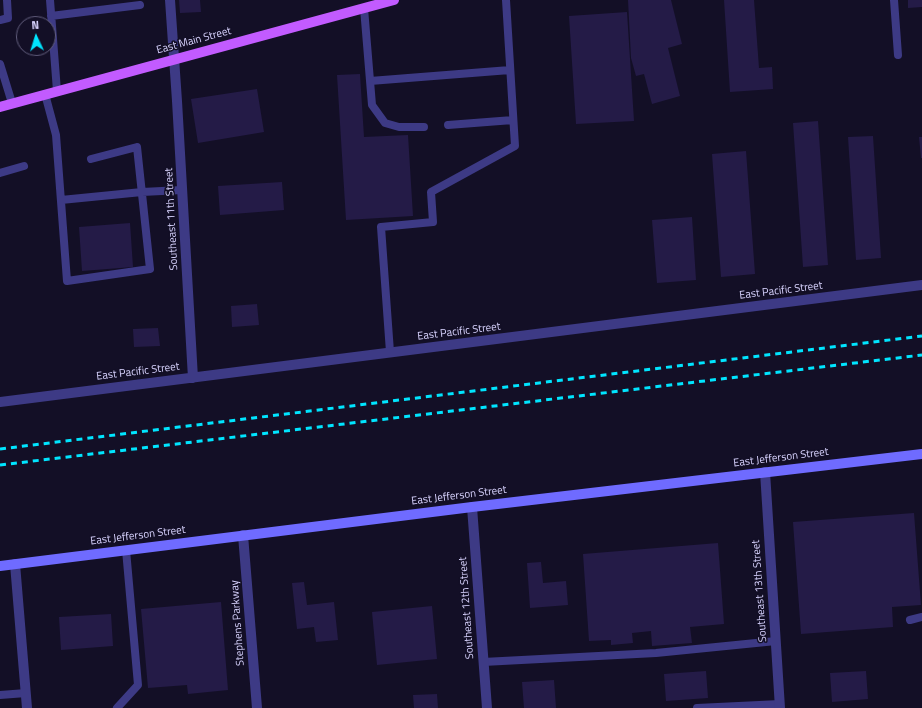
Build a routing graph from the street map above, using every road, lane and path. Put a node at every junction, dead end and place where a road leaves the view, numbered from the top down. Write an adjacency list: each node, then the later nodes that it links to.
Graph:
1 (7, 0): 10 (lane)
2 (50, 0): 9 (lane)
3 (170, 0): 13 (street, Southeast 11th Street)
4 (394, 0): 8 (main road, East Main Street)
5 (506, 0): 15 (lane)
6 (894, 0): 11 (lane)
7 (140, 5): 9 (lane)
8 (364, 8): 13 (main road, East Main Street); 16 (lane)
9 (51, 16)
10 (0, 20)
11 (898, 55)
12 (54, 56): 17 (lane)
13 (174, 59): 17 (main road, East Main Street); 27 (street, Southeast 11th Street)
14 (0, 64): 19 (lane)
15 (510, 70): 16 (lane); 21 (lane)
16 (370, 82): 23 (lane)
17 (57, 91): 18 (main road, East Main Street)
18 (45, 94): 19 (main road, East Main Street); 29 (lane)
19 (12, 103): 20 (main road, East Main Street)
20 (0, 106)
21 (513, 120): 22 (lane); 31 (lane)
22 (448, 125)
23 (424, 127)
24 (91, 159): 28 (lane)
25 (24, 166): 26 (lane)
26 (0, 173)
27 (182, 190): 28 (lane); 32 (street, Southeast 11th Street)
28 (142, 192): 29 (lane); 29 (lane)
29 (61, 200)
30 (922, 285): 31 (street, East Pacific Street)
31 (390, 352): 32 (street, East Pacific Street)
32 (193, 378): 33 (street, East Pacific Street)
33 (0, 402)
34 (922, 454): 35 (main road, East Jefferson Street)
35 (765, 472): 36 (main road, East Jefferson Street); 43 (street, Southeast 13th Street)
36 (472, 507): 37 (main road, East Jefferson Street); 44 (street, Southeast 12th Street)
37 (243, 535): 38 (main road, East Jefferson Street); 50 (street, Stephens Parkway)
38 (126, 550): 39 (main road, East Jefferson Street); 49 (lane)
39 (15, 564): 40 (main road, East Jefferson Street); 45 (street)
40 (0, 566)
41 (922, 617): 42 (lane)
42 (910, 620)
43 (776, 641): 44 (lane); 47 (street, Southeast 13th Street)
44 (483, 662): 51 (street, Southeast 12th Street)
45 (26, 693): 46 (lane); 48 (street)
46 (0, 695)
47 (780, 706): 52 (lane)
48 (28, 708)
49 (117, 708)
50 (257, 708)
51 (486, 708)
52 (697, 708)

